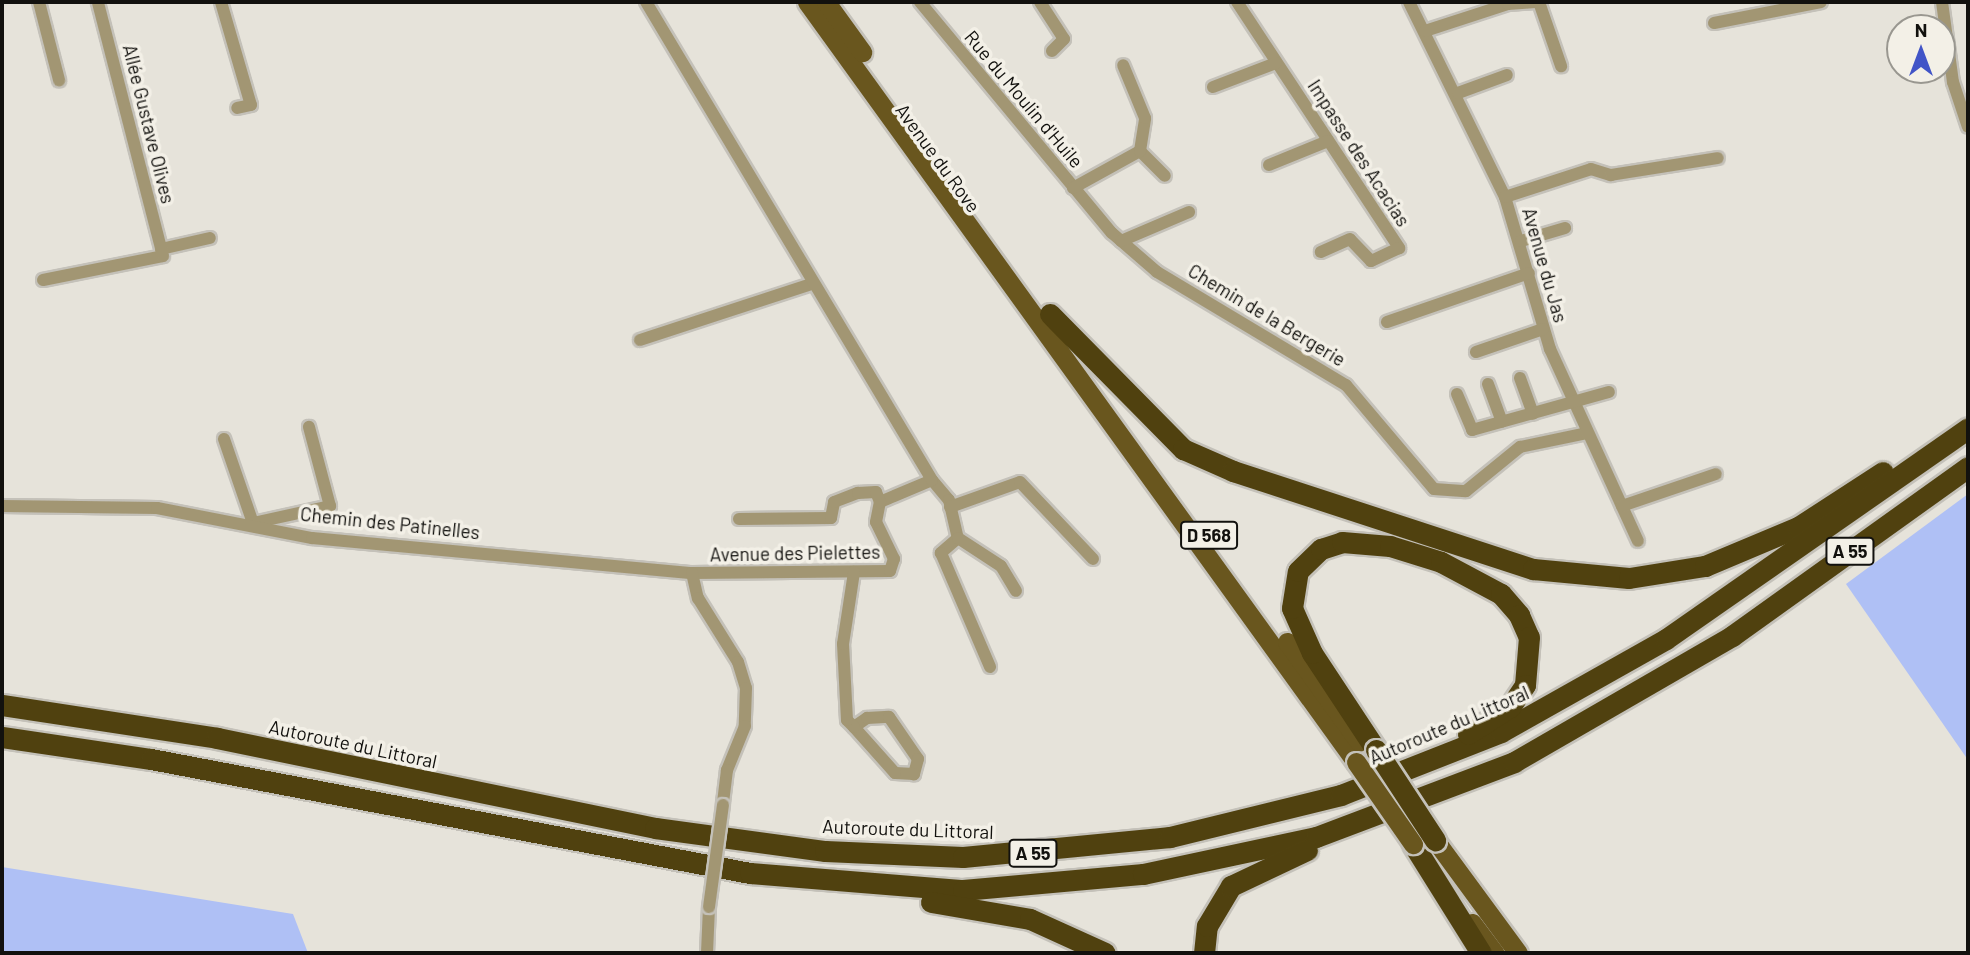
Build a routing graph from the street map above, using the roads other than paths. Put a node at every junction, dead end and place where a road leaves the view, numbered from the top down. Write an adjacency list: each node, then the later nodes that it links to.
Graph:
1 (39, 2): 20 (street)
2 (98, 2): 39 (street, Allée Gustave Olives)
3 (221, 2): 24 (street)
4 (646, 2): 42 (street)
5 (807, 2): 80 (main road, D 568)
6 (826, 2): 43 (main road, Avenue du Rove / D 568)
7 (920, 2): 31 (street, Rue du Moulin d'Huile)
8 (1040, 2): 15 (street)
9 (1237, 2): 16 (street, Impasse des Acacias)
10 (1409, 2): 14 (street, Avenue du Jas)
11 (1821, 2): 13 (street)
12 (1942, 2): 22 (street)
13 (1714, 23)
14 (1425, 31): 18 (street); 23 (street, Avenue du Jas)
15 (1052, 51)
16 (1276, 62): 21 (street); 26 (street, Impasse des Acacias)
17 (1123, 65): 27 (street)
18 (1561, 66)
19 (1507, 75): 23 (street)
20 (59, 80)
21 (1213, 87)
22 (1962, 91): 25 (street)
23 (1458, 93): 32 (street, Avenue du Jas)
24 (237, 108)
25 (1968, 127)
26 (1328, 141): 29 (street); 38 (street, Impasse des Acacias)
27 (1140, 151): 30 (street); 31 (street)
28 (1718, 158): 32 (street)
29 (1269, 165)
30 (1165, 176)
31 (1073, 188): 36 (street, Rue du Moulin d'Huile)
32 (1505, 197): 37 (street, Avenue du Jas)
33 (1189, 212): 36 (street)
34 (1565, 228): 37 (street)
35 (210, 238): 39 (street)
36 (1121, 241): 58 (street, Chemin de la Bergerie)
37 (1521, 241): 40 (street, Avenue du Jas)
38 (1321, 252)
39 (162, 253): 41 (street)
40 (1529, 273): 44 (street); 45 (street, Avenue du Jas)
41 (43, 280)
42 (811, 284): 46 (street); 62 (street)
43 (1050, 314): 54 (highway); 80 (main road, D 568)
44 (1387, 322)
45 (1543, 329): 47 (street); 52 (street, Avenue du Jas)
46 (640, 340)
47 (1476, 352)
48 (1520, 378): 53 (street)
49 (1488, 384): 55 (street)
50 (1609, 392): 52 (street)
51 (1457, 394): 55 (street)
52 (1573, 405): 53 (street); 58 (street, Avenue du Jas)
53 (1533, 414): 55 (street)
54 (1968, 420)
55 (1502, 422)
56 (309, 427): 68 (street)
57 (1968, 428): 84 (highway, Autoroute du Littoral / A 55)
58 (1587, 433): 65 (street, Avenue du Jas)
59 (224, 439): 68 (street)
60 (1968, 467): 75 (highway, A 55)
61 (1716, 474): 65 (street)
62 (932, 480): 63 (street); 66 (street)
63 (880, 502): 67 (street); 72 (street, Avenue des Pielettes)
64 (2, 506): 68 (street, Chemin des Patinelles)
65 (1622, 506): 70 (street, Avenue du Jas)
66 (950, 507): 69 (street); 71 (street)
67 (739, 519)
68 (253, 523): 73 (street, Chemin des Patinelles)
69 (958, 538): 74 (street); 76 (street)
70 (1638, 541)
71 (1093, 559)
72 (854, 572): 73 (street, Avenue des Pielettes); 78 (street)
73 (692, 573): 85 (street, Avenue des Pielettes, bridge)
74 (1016, 591)
75 (1732, 636): 81 (highway, A 55); 87 (highway)
76 (990, 667)
77 (2, 705): 84 (highway, Autoroute du Littoral / A 55)
78 (854, 727): 78 (street)
79 (2, 737): 81 (highway, A 55)
80 (1367, 756): 82 (main road, D 568, bridge); 83 (highway, bridge); 84 (highway)
81 (486, 827): 86 (highway)
82 (1413, 844): 88 (highway); 89 (main road, D 568)
83 (1439, 844): 90 (main road)
84 (1100, 846)
85 (707, 953)
86 (1105, 953)
87 (1204, 953)
88 (1481, 953)
89 (1495, 953)
90 (1518, 953)

